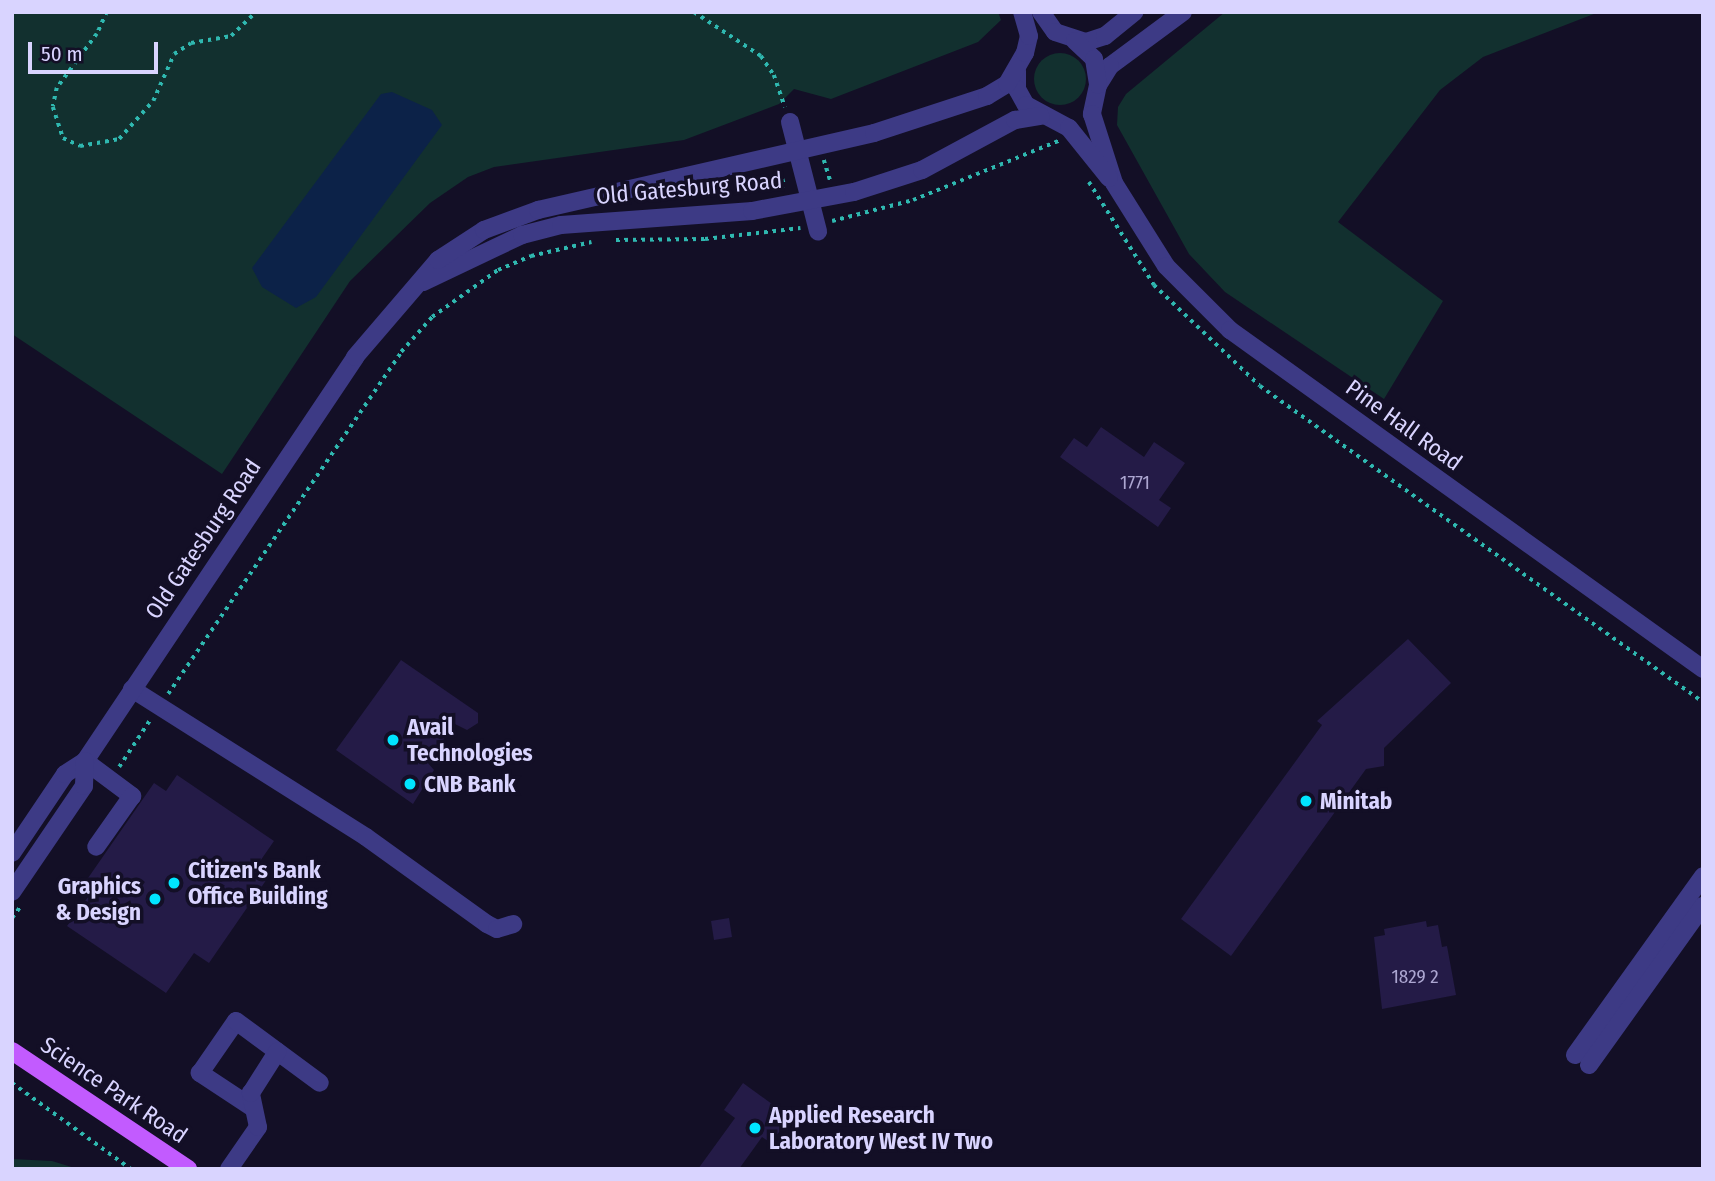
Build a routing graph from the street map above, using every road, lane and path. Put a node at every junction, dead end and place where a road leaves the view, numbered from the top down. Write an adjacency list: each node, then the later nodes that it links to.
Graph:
1 (107, 12): 2 (path)
2 (256, 12)
3 (694, 12): 13 (path)
4 (1022, 12): 9 (street)
5 (1041, 12): 8 (street, Pine Hall Road)
6 (1135, 12): 8 (street)
7 (1184, 12): 11 (street, Old Gatesburg Road)
8 (1070, 40): 9 (street); 11 (street, Pine Hall Road)
9 (1025, 53): 10 (street)
10 (1017, 71): 12 (street, Pine Hall Road); 15 (street, Old Gatesburg Road)
11 (1097, 89): 12 (street, Old Gatesburg Road); 19 (street, Pine Hall Road)
12 (1046, 117): 19 (street, Pine Hall Road); 22 (street, Old Gatesburg Road)
13 (790, 122): 15 (street)
14 (1062, 142): 23 (path)
15 (797, 152): 22 (street); 26 (street, Old Gatesburg Road)
16 (822, 155): 20 (path)
17 (778, 162): 21 (path)
18 (1084, 173): 30 (path)
19 (1114, 183): 27 (street, Pine Hall Road)
20 (832, 189)
21 (788, 198)
22 (810, 202): 23 (street); 26 (street, Old Gatesburg Road)
23 (818, 226): 24 (path)
24 (608, 240)
25 (595, 241): 29 (path)
26 (420, 284): 28 (street, Old Gatesburg Road)
27 (1703, 669)
28 (132, 689): 32 (street, Old Gatesburg Road); 39 (street)
29 (164, 699)
30 (1703, 702)
31 (154, 713): 33 (path)
32 (85, 761): 34 (street); 35 (street, Old Gatesburg Road); 37 (street, Old Gatesburg Road)
33 (117, 770)
34 (96, 847)
35 (12, 853)
36 (1703, 876): 38 (street)
37 (12, 892)
38 (1703, 906)
39 (513, 924)
40 (12, 1051): 46 (main road, Science Park Road)
41 (277, 1052): 43 (street); 44 (street); 44 (street)
42 (12, 1083): 45 (path)
43 (320, 1083)
44 (253, 1108): 47 (street)
45 (131, 1169)
46 (188, 1169)
47 (229, 1169)

